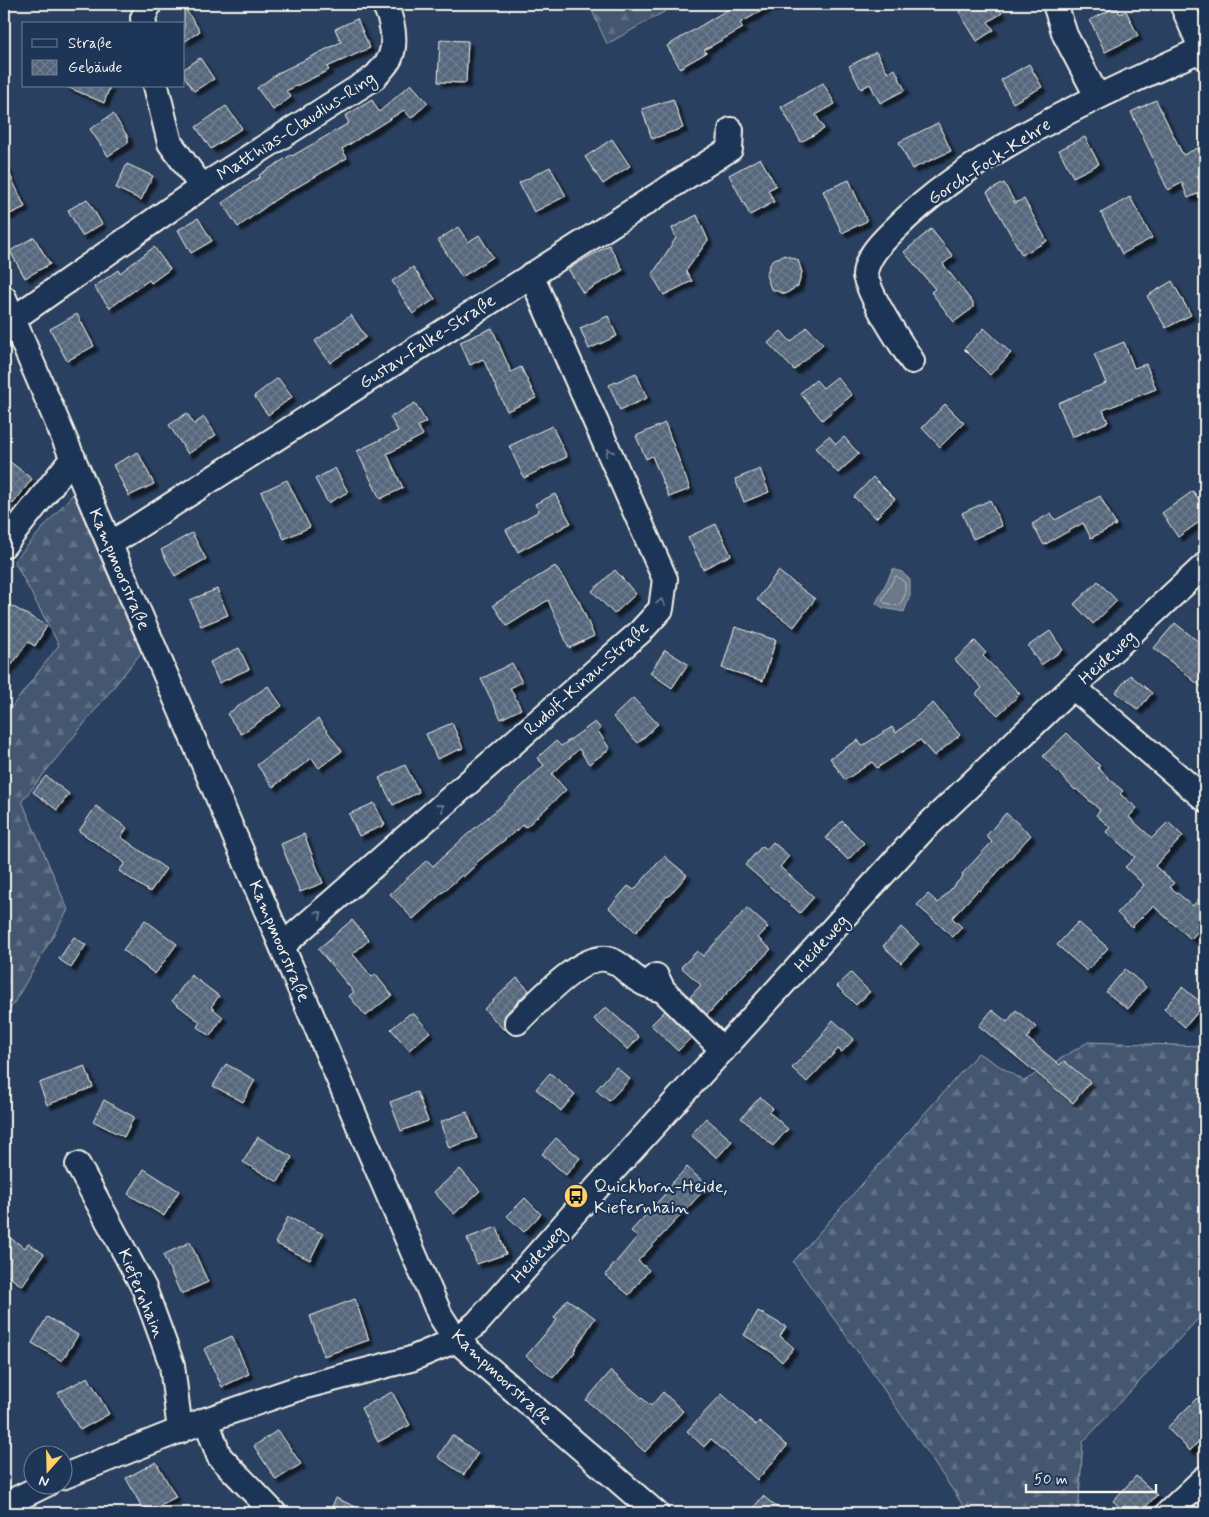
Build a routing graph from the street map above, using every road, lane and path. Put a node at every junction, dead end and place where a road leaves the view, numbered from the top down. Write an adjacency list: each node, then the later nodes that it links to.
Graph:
1 (149, 4): 5 (street)
2 (384, 4): 10 (street, Matthias-Claudius-Ring)
3 (1055, 4): 8 (street)
4 (1182, 4): 6 (street)
5 (144, 22)
6 (1203, 53): 8 (street, Gorch-Fock-Kehre)
7 (156, 88): 10 (street, Matthias-Claudius-Ring)
8 (1098, 96): 13 (street, Gorch-Fock-Kehre)
9 (731, 130): 11 (street, Gustav-Falke-Straße)
10 (202, 187): 12 (street, Matthias-Claudius-Ring)
11 (531, 275): 15 (street, Gustav-Falke-Straße); 20 (street, Rudolf-Kinau-Straße, one-way to 11)
12 (8, 308): 14 (street, Kampmoorstraße)
13 (912, 361)
14 (73, 458): 15 (street, Kampmoorstraße); 16 (street)
15 (110, 544): 20 (street, Kampmoorstraße)
16 (4, 545)
17 (1205, 565): 18 (street, Heideweg)
18 (1073, 688): 19 (street); 22 (street, Heideweg)
19 (1205, 799)
20 (282, 946): 24 (street, Kampmoorstraße)
21 (518, 1022): 22 (street)
22 (723, 1050): 24 (street, Heideweg)
23 (78, 1165): 26 (street, Kiefernhain)
24 (456, 1340): 25 (street); 32 (street, Kampmoorstraße)
25 (206, 1420): 26 (street); 31 (street)
26 (180, 1431): 27 (street)
27 (72, 1473)
28 (1205, 1478): 33 (street)
29 (27, 1494): 30 (street)
30 (4, 1505)
31 (274, 1513)
32 (656, 1513)
33 (1168, 1513)

